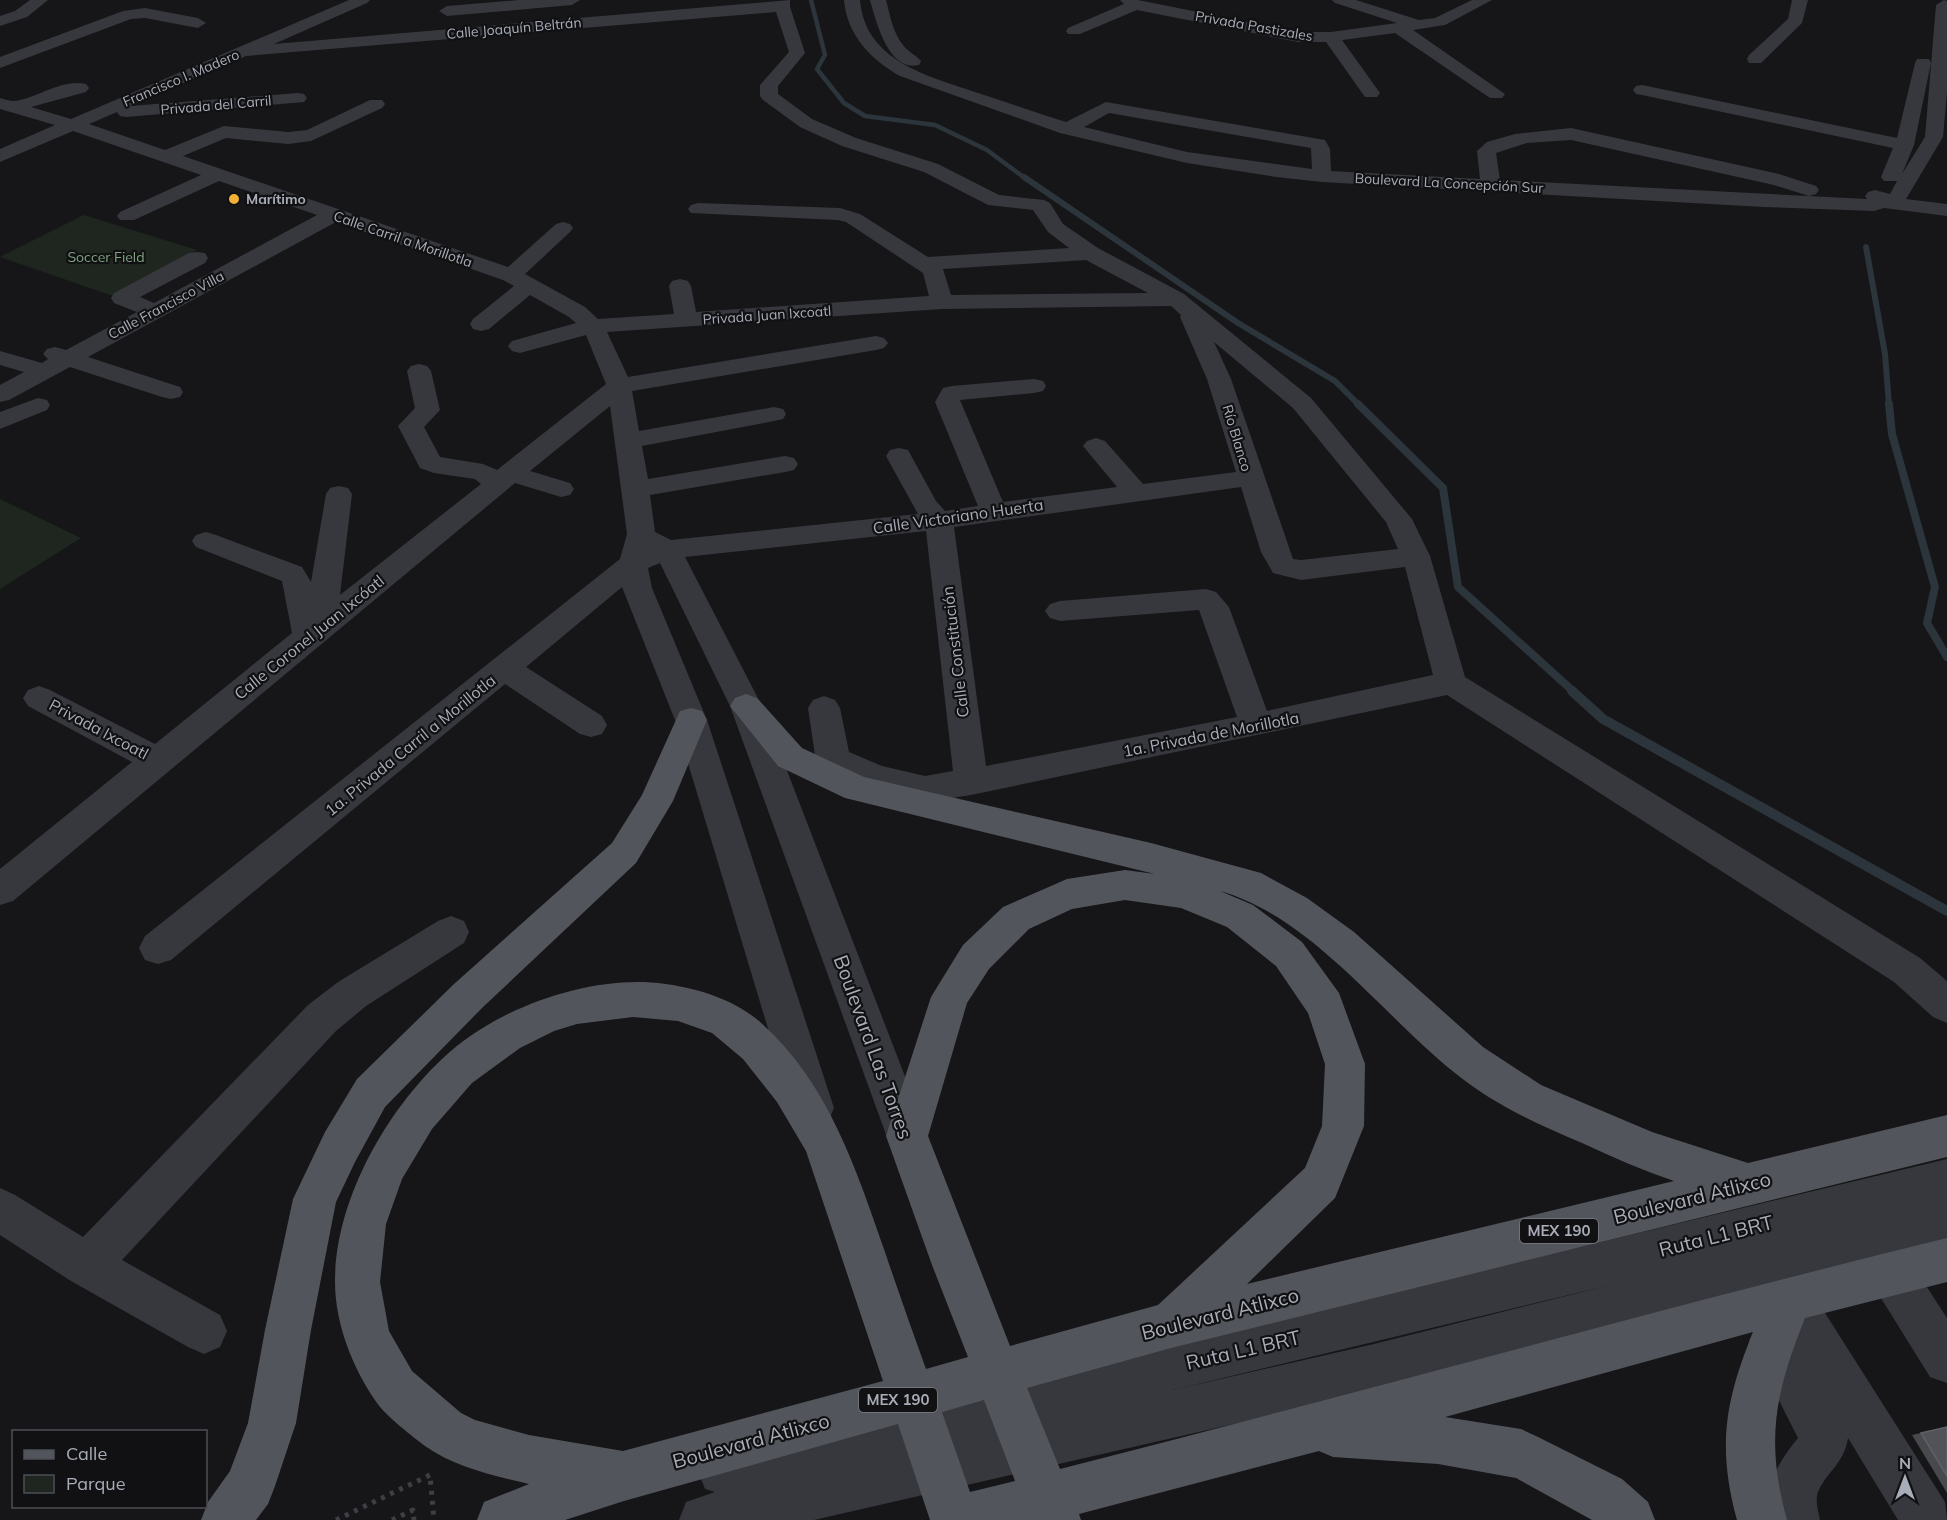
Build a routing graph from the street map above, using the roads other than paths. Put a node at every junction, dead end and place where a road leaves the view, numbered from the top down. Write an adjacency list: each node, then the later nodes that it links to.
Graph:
1 (362, 0): 17 (street, Francisco I. Madero)
2 (572, 0): 13 (street)
3 (856, 0): 36 (street, Boulevard La Concepción Sur)
4 (878, 0): 36 (street, Boulevard La Concepción Sur)
5 (1340, 0): 18 (street)
6 (1484, 0): 18 (street, Privada Pastizales)
7 (1800, 0): 24 (street)
8 (38, 2): 12 (street); 15 (street)
9 (1131, 2): 20 (street); 21 (street, Privada Pastizales)
10 (782, 3): 22 (street, Calle Joaquín Beltrán); 52 (street)
11 (1939, 4): 23 (street)
12 (1, 5)
13 (426, 13)
14 (355, 20): 17 (street)
15 (0, 21)
16 (198, 23): 25 (street)
17 (308, 24): 22 (street, Francisco I. Madero)
18 (1418, 25): 19 (street, Privada Pastizales)
19 (1399, 28): 21 (street, Privada Pastizales); 30 (street)
20 (1074, 31)
21 (1331, 37): 29 (street)
22 (246, 51): 34 (street, Francisco I. Madero)
23 (1939, 53): 37 (street); 38 (street)
24 (1755, 59)
25 (0, 63)
26 (80, 88): 33 (street)
27 (1642, 90): 38 (street)
28 (24, 92): 33 (street)
29 (1371, 93)
30 (1496, 94)
31 (298, 98): 34 (street, Privada del Carril)
32 (376, 104): 40 (street)
33 (4, 105): 35 (street, Calle Carril a Morillotla)
34 (98, 114): 35 (street, Francisco I. Madero)
35 (73, 125): 39 (street, Francisco I. Madero); 40 (street, Calle Carril a Morillotla)
36 (1071, 126): 41 (street, Boulevard La Concepción Sur); 41 (street)
37 (1940, 137): 38 (street); 46 (street)
38 (1906, 140): 44 (street)
39 (0, 156)
40 (165, 157): 42 (street, Calle Carril a Morillotla)
41 (1321, 169): 43 (street, Boulevard La Concepción Sur)
42 (216, 174): 49 (street, Calle Carril a Morillotla); 50 (street)
43 (1490, 178): 45 (street, Boulevard La Concepción Sur); 45 (street); 46 (street, Boulevard La Concepción Sur)
44 (1868, 193): 45 (street, Boulevard La Concepción Sur); 46 (street)
45 (1823, 195)
46 (1886, 203): 48 (street)
47 (698, 209): 54 (street)
48 (1947, 210)
49 (333, 215): 55 (street, Calle Carril a Morillotla); 59 (street, Calle Francisco Villa)
50 (127, 216)
51 (563, 228): 55 (street)
52 (1090, 253): 54 (street); 58 (street)
53 (197, 258): 59 (street)
54 (926, 264): 57 (street)
55 (520, 280): 61 (street); 62 (street, Calle Carril a Morillotla)
56 (680, 286): 60 (street)
57 (942, 302): 58 (street, Privada Juan Ixcoatl); 60 (street, Privada Juan Ixcoatl)
58 (1182, 305): 70 (street); 71 (street, Río Blanco)
59 (156, 311): 67 (street, Calle Francisco Villa)
60 (687, 321): 62 (street, Privada Juan Ixcoatl)
61 (480, 324)
62 (592, 326): 65 (street, Privada Juan Ixcoatl); 72 (street, Calle Carril a Morillotla)
63 (78, 329): 67 (street)
64 (876, 343): 72 (street)
65 (520, 346)
66 (0, 358): 68 (street)
67 (68, 358): 68 (street, Calle Francisco Villa); 74 (street)
68 (45, 371): 75 (street, Calle Francisco Villa)
69 (419, 371): 83 (street)
70 (1270, 376): 71 (street); 92 (street)
71 (1219, 379): 84 (street, Río Blanco)
72 (619, 386): 79 (street, Calle Carril a Morillotla); 83 (street, Calle Coronel Juan Ixcóatl)
73 (1035, 386): 89 (street)
74 (171, 392)
75 (0, 395)
76 (38, 405): 78 (street)
77 (774, 414): 79 (street)
78 (0, 421)
79 (627, 441): 86 (street, Calle Carril a Morillotla)
80 (1096, 446): 87 (street)
81 (899, 456): 90 (street)
82 (785, 464): 86 (street)
83 (504, 478): 85 (street); 95 (street, Calle Coronel Juan Ixcóatl)
84 (1250, 478): 87 (street, Calle Victoriano Huerta); 92 (street, Río Blanco)
85 (561, 489)
86 (636, 489): 93 (street, Calle Carril a Morillotla)
87 (1136, 492): 89 (street, Calle Victoriano Huerta)
88 (339, 494): 95 (street)
89 (994, 512): 90 (street, Calle Victoriano Huerta)
90 (939, 521): 93 (street, Calle Victoriano Huerta); 106 (street, Calle Constitución)
91 (206, 541): 96 (street)
92 (1416, 556): 98 (street)
93 (652, 562): 97 (street, 1a. Privada Carril a Morillotla); 100 (street, Boulevard Las Torres); 102 (street)
94 (1060, 612): 104 (street)
95 (337, 613): 96 (street, Calle Coronel Juan Ixcóatl)
96 (308, 638): 105 (street, Calle Coronel Juan Ixcóatl)
97 (505, 668): 103 (street); 109 (street, 1a. Privada Carril a Morillotla)
98 (1451, 683): 104 (street, 1a. Privada de Morillotla); 110 (street)
99 (39, 698): 105 (street, Privada Ixcoatl)
100 (746, 706): 111 (street, Boulevard Las Torres); 115 (main road)
101 (824, 708): 106 (street, 1a. Privada de Morillotla)
102 (691, 720): 113 (street); 129 (main road)
103 (591, 725)
104 (1256, 725): 106 (street, 1a. Privada de Morillotla)
105 (158, 761): 107 (street, Calle Coronel Juan Ixcóatl)
106 (970, 782)
107 (0, 890)
108 (451, 932): 119 (street)
109 (158, 948)
110 (1947, 1005)
111 (907, 1136): 122 (main road); 135 (main road, Boulevard Las Torres)
112 (1947, 1136): 115 (main road, Boulevard Atlixco / MEX 190)
113 (825, 1144): 127 (main road); 133 (main road)
114 (1947, 1180): 131 (street, Ruta L1 BRT)
115 (1748, 1185): 122 (main road, Boulevard Atlixco / MEX 190)
116 (0, 1210): 119 (street)
117 (1947, 1221): 132 (street)
118 (1947, 1260): 120 (main road)
119 (87, 1265): 123 (street)
120 (1892, 1274): 121 (main road); 125 (street)
121 (1790, 1299): 124 (main road); 126 (main road); 139 (street)
122 (1171, 1325): 127 (main road, Boulevard Atlixco / MEX 190)
123 (204, 1331)
124 (1772, 1341): 137 (main road); 138 (street)
125 (1947, 1360)
126 (1301, 1432): 134 (main road); 136 (main road)
127 (624, 1476): 130 (main road, Boulevard Atlixco / MEX 190)
128 (1947, 1514): 139 (street)
129 (226, 1520)
130 (502, 1520)
131 (539, 1520)
132 (704, 1520)
133 (955, 1520)
134 (960, 1520)
135 (1056, 1520)
136 (1630, 1520)
137 (1762, 1520)
138 (1795, 1520)
139 (1927, 1520)

